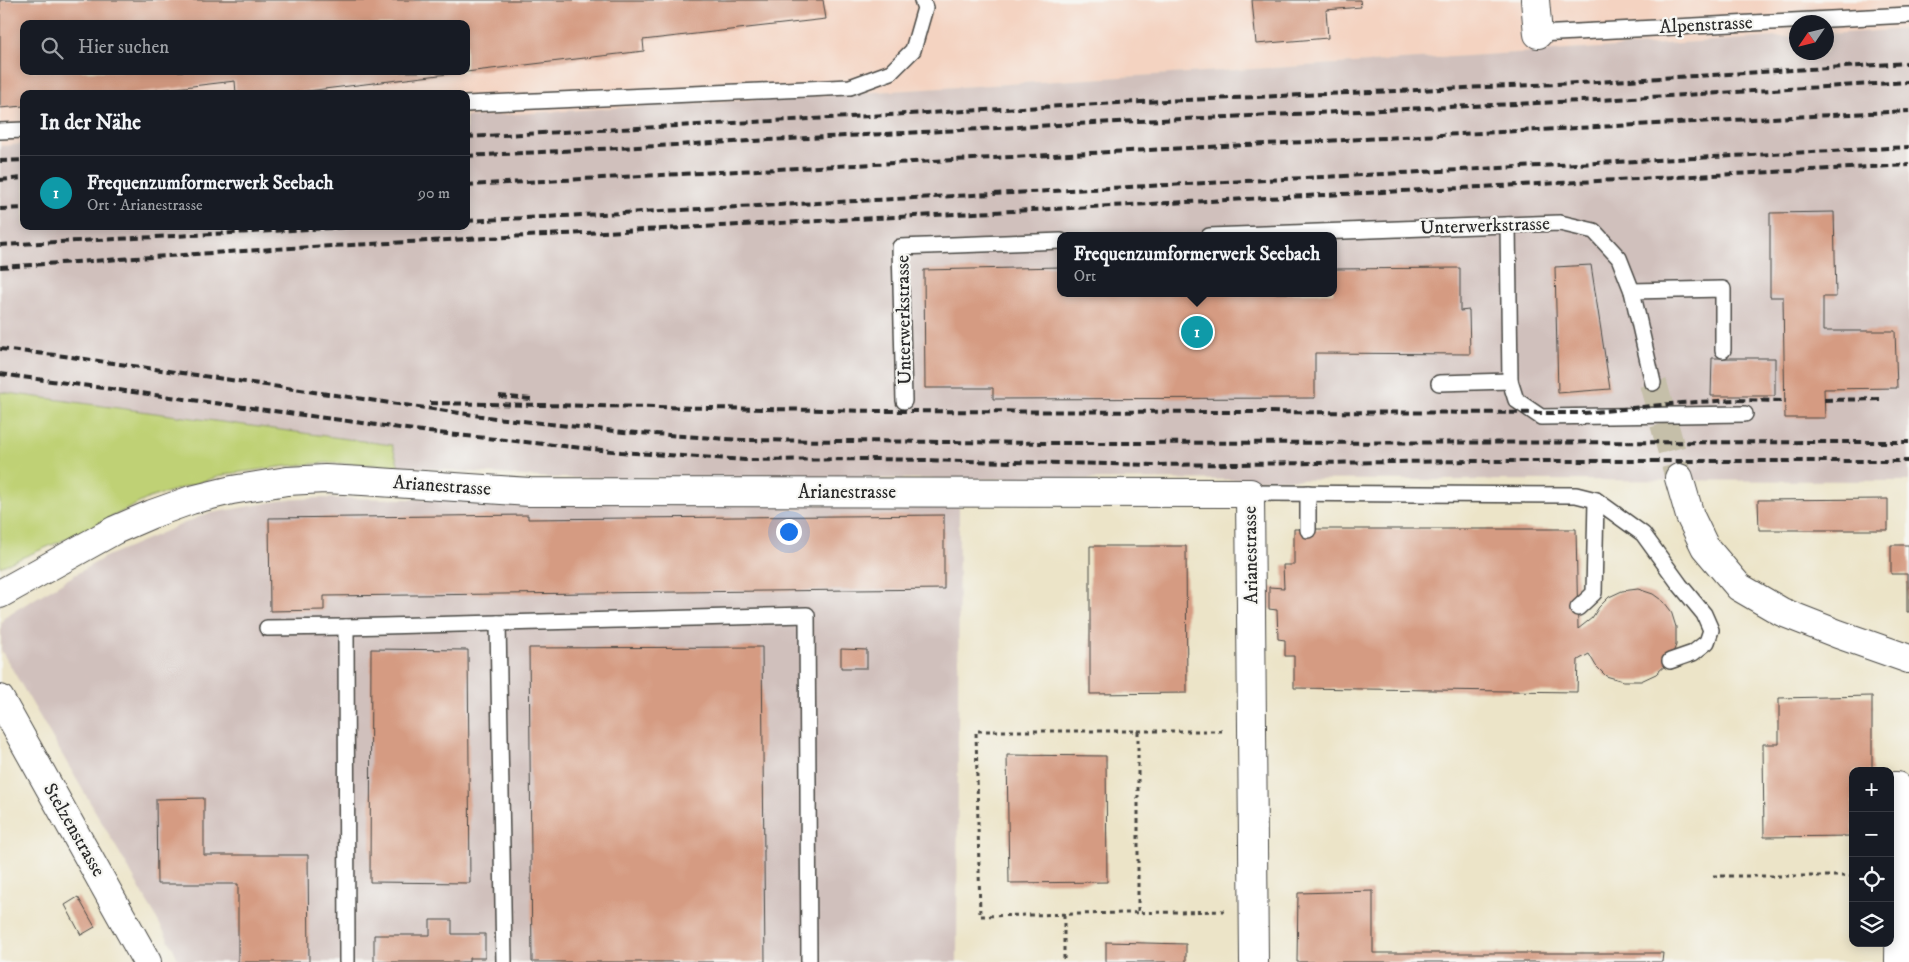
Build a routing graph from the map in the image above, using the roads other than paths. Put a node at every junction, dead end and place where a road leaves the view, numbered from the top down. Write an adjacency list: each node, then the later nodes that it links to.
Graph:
1 (922, 0): 5 (lane)
2 (1535, 0): 4 (street, Alpenstrasse)
3 (1909, 15): 4 (lane, Alpenstrasse)
4 (1538, 34)
5 (470, 104)
6 (20, 130): 7 (lane)
7 (0, 131)
8 (1508, 225): 9 (lane, Unterwerkstrasse); 11 (lane, Unterwerkstrasse); 13 (lane)
9 (1318, 232)
10 (1057, 241): 16 (lane, Unterwerkstrasse)
11 (1632, 291): 12 (lane); 15 (lane, Unterwerkstrasse)
12 (1724, 350)
13 (1510, 381): 14 (lane); 17 (lane)
14 (1438, 383)
15 (1653, 383)
16 (904, 401)
17 (1745, 414)
18 (1679, 478): 28 (street)
19 (1250, 493): 20 (lane); 23 (street, Arianestrasse); 36 (street, Arianestrasse)
20 (1308, 493): 21 (lane); 22 (lane)
21 (1596, 500): 24 (lane); 29 (lane)
22 (1308, 530)
23 (0, 594)
24 (1578, 608)
25 (498, 623): 26 (lane); 34 (lane); 35 (lane)
26 (346, 627): 27 (lane); 33 (lane)
27 (266, 628)
28 (1909, 659)
29 (1670, 661)
30 (0, 699): 32 (street, Stelzenstrasse)
31 (1899, 799): 37 (street)
32 (147, 962)
33 (347, 962)
34 (504, 962)
35 (808, 962)
36 (1254, 962)
37 (1899, 962)

